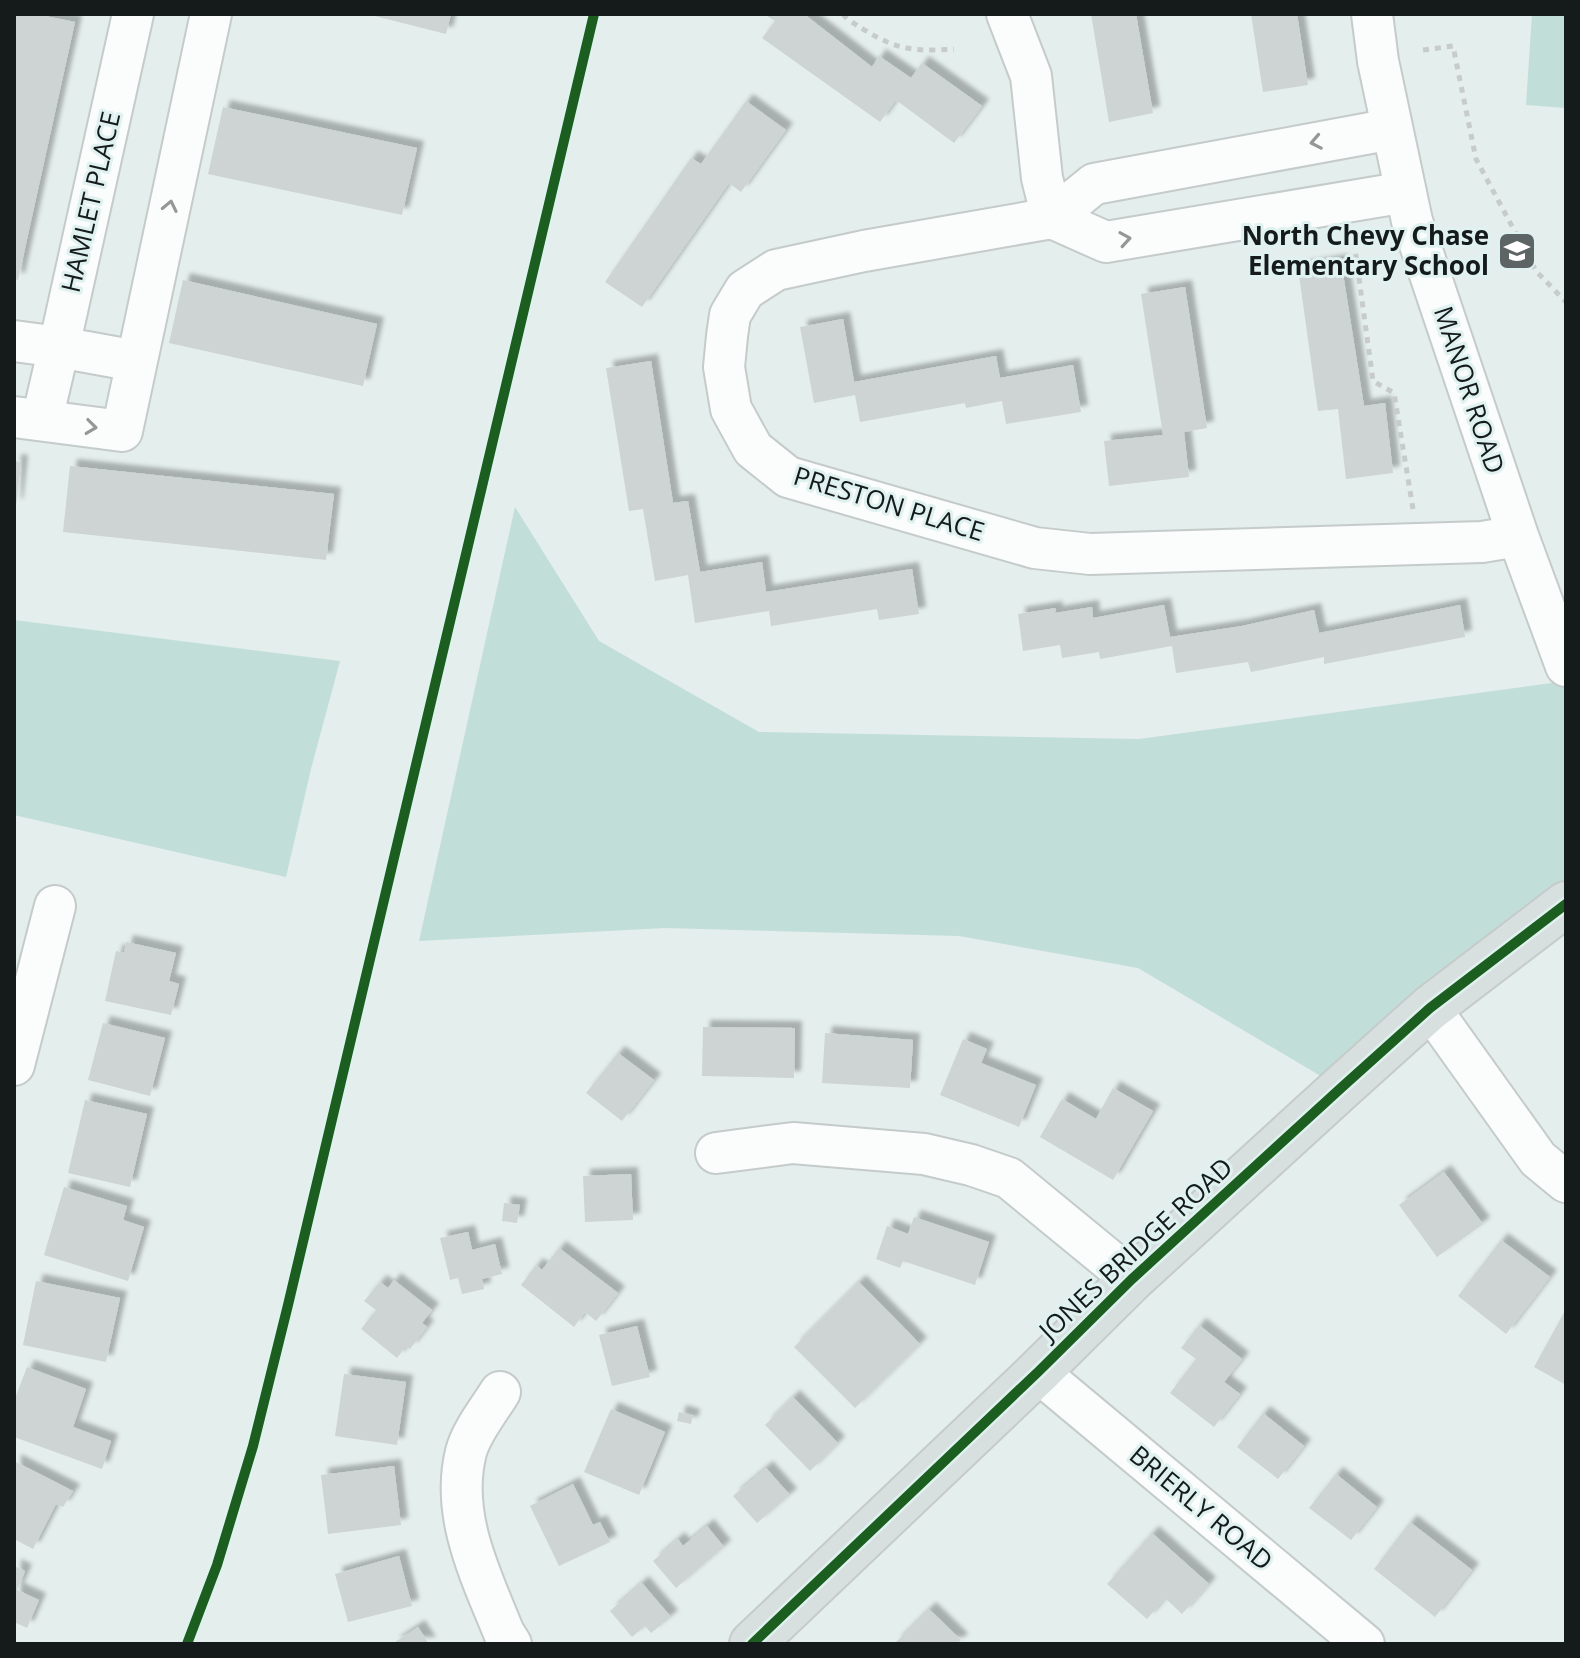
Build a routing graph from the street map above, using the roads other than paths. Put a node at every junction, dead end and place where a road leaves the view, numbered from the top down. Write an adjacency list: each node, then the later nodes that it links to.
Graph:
1 (133, 14): 9 (street, HAMLET PLACE)
2 (211, 14): 10 (street, one-way to 2)
3 (1007, 14): 7 (street)
4 (1372, 14): 5 (street, MANOR ROAD)
5 (1392, 129): 6 (street, MANOR ROAD); 7 (street, PRESTON PLACE, one-way to 7)
6 (1406, 192): 7 (street, one-way to 6); 12 (street, MANOR ROAD)
7 (1052, 218): 12 (street, PRESTON PLACE)
8 (14, 341): 9 (street)
9 (59, 347): 10 (street); 11 (street, HAMLET PLACE)
10 (136, 361): 11 (street, one-way to 10)
11 (28, 419)
12 (1518, 536): 13 (street, MANOR ROAD)
13 (1566, 666)
14 (1566, 904): 16 (main road, JONES BRIDGE ROAD)
15 (55, 906): 17 (street)
16 (1430, 1008): 19 (street); 20 (main road, JONES BRIDGE ROAD)
17 (14, 1065)
18 (716, 1153): 20 (street)
19 (1566, 1182)
20 (1132, 1279): 21 (main road, JONES BRIDGE ROAD)
21 (1038, 1372): 24 (main road, JONES BRIDGE ROAD); 25 (street, BRIERLY ROAD)
22 (500, 1392): 23 (street)
23 (511, 1644)
24 (752, 1644)
25 (1364, 1644)

